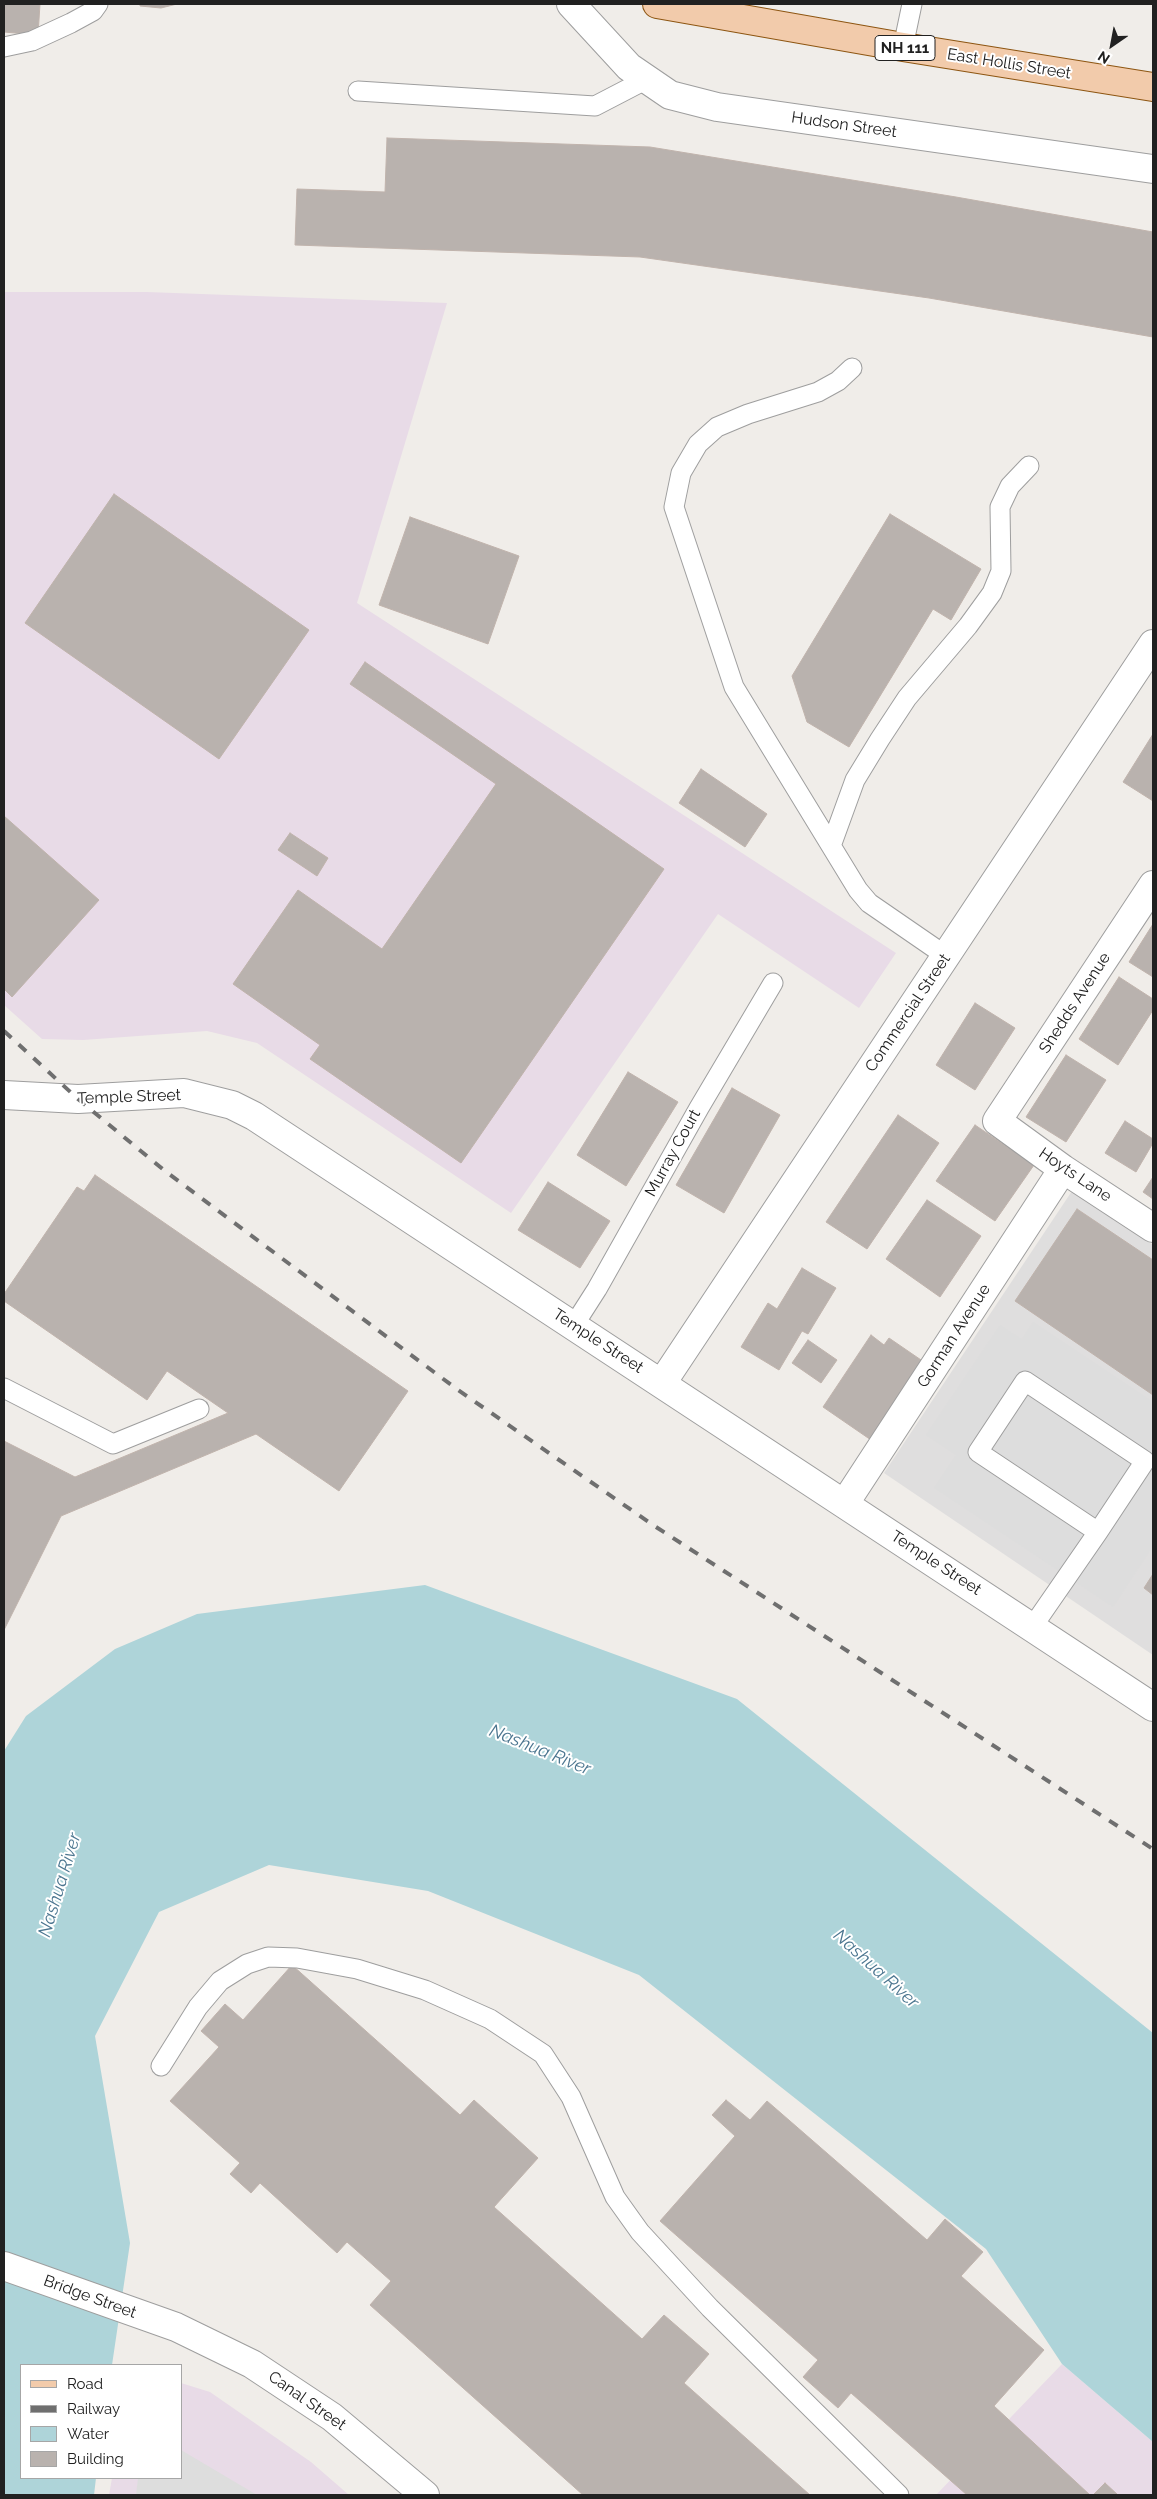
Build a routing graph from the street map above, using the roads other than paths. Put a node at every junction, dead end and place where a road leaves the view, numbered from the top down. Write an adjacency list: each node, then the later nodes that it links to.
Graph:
1 (98, 4): 6 (lane)
2 (571, 4): 8 (street, Hudson Street)
3 (657, 4): 5 (main road, East Hollis Street / NH 111)
4 (912, 4): 7 (lane)
5 (716, 9): 7 (main road, East Hollis Street / NH 111)
6 (4, 47)
7 (904, 47): 9 (main road, East Hollis Street / NH 111)
8 (647, 79): 10 (lane); 11 (street, Hudson Street)
9 (1153, 86)
10 (358, 92)
11 (1153, 169)
12 (852, 368): 15 (lane)
13 (1029, 466): 15 (lane)
14 (1153, 644): 17 (street, Commercial Street)
15 (831, 846): 17 (lane)
16 (1153, 885): 20 (street, Shedds Avenue)
17 (946, 956): 24 (street, Commercial Street)
18 (773, 983): 23 (lane, Murray Court)
19 (4, 1095): 23 (street, Temple Street)
20 (997, 1121): 21 (street, Hoyts Lane)
21 (1063, 1169): 22 (street, Hoyts Lane); 27 (street, Gorman Avenue)
22 (1153, 1228)
23 (574, 1325): 24 (street, Temple Street)
24 (662, 1383): 27 (street, Temple Street)
25 (4, 1388): 26 (lane)
26 (199, 1409)
27 (845, 1503): 29 (street, Temple Street)
28 (1098, 1532): 28 (lane); 29 (lane)
29 (1033, 1626): 30 (street, Temple Street)
30 (1153, 1708)
31 (162, 2066): 35 (lane)
32 (4, 2266): 33 (street, Bridge Street)
33 (176, 2327): 34 (street, Canal Street)
34 (425, 2495)
35 (899, 2495)

